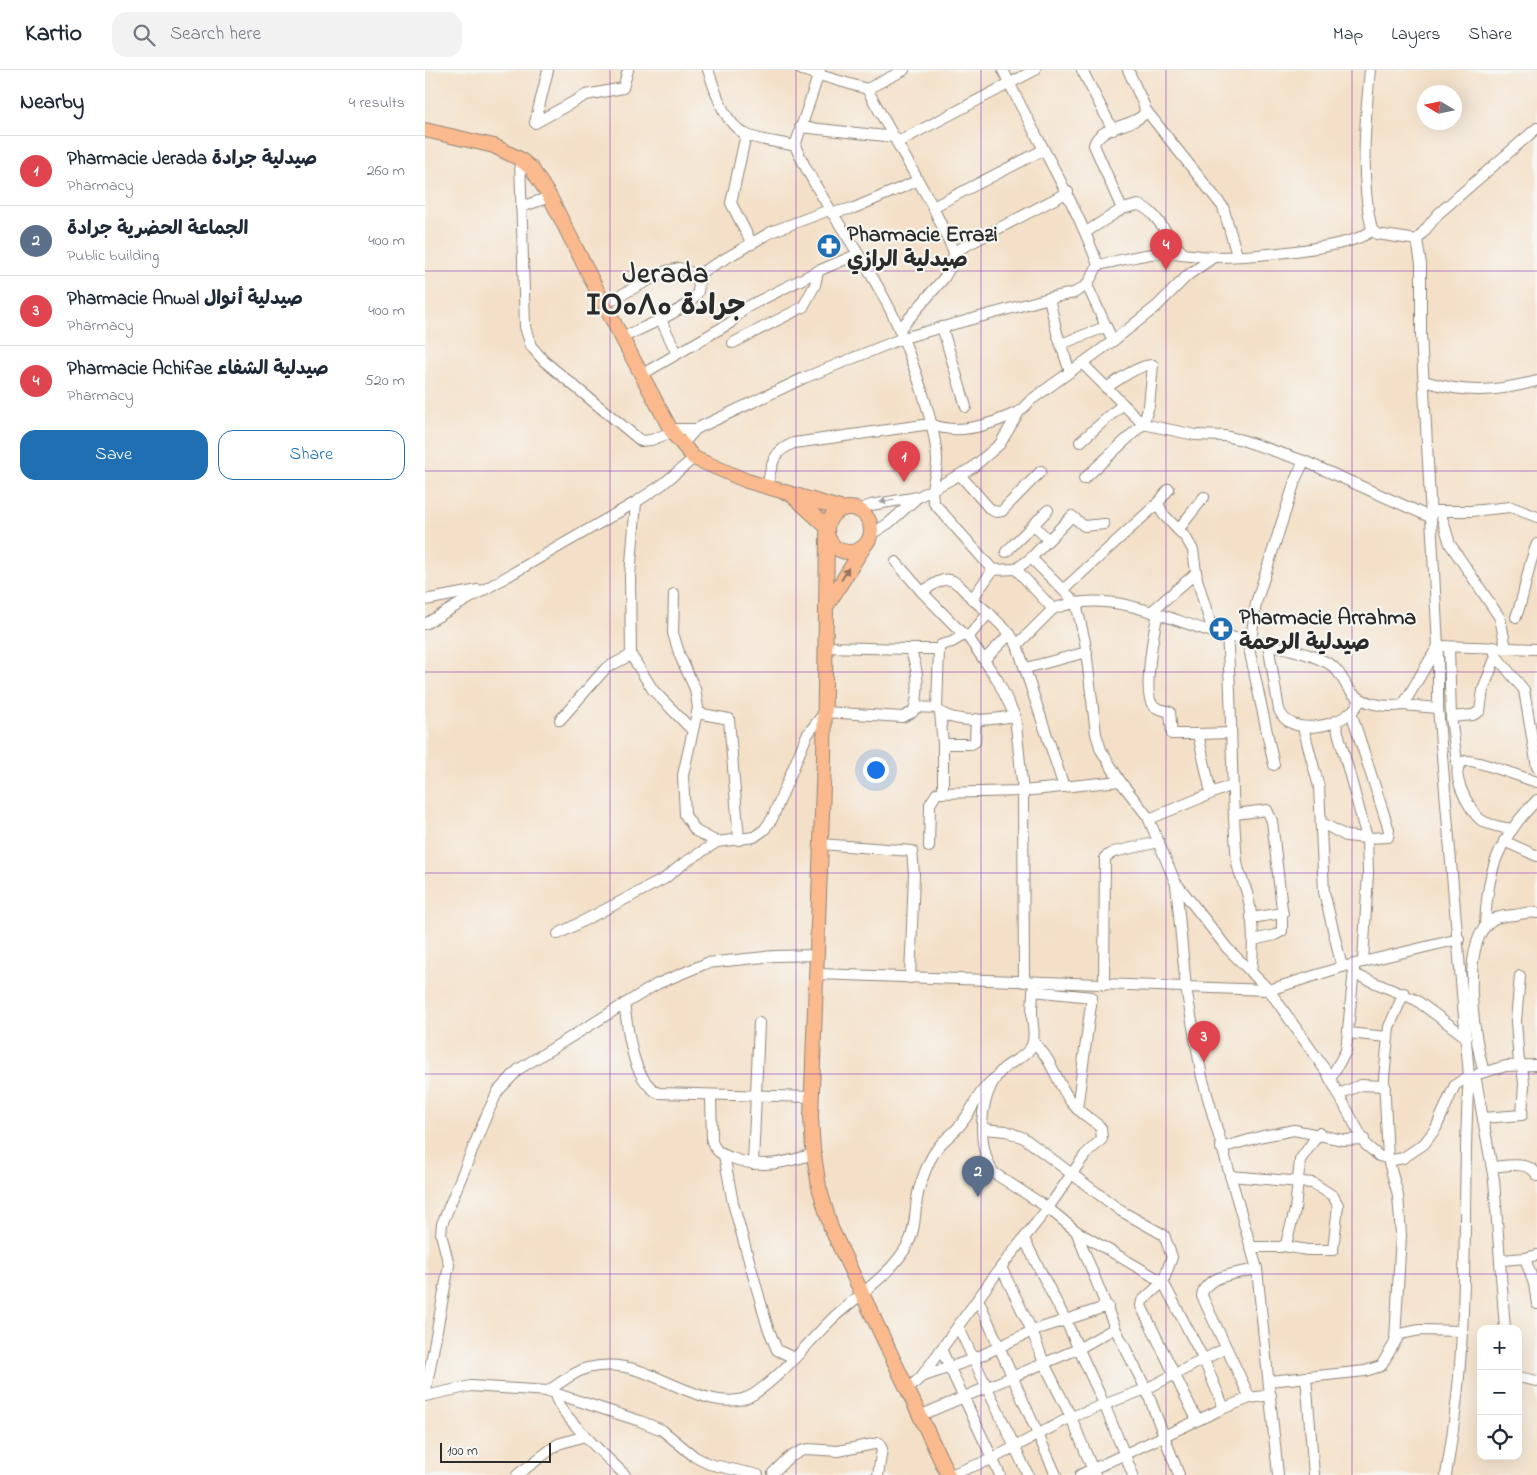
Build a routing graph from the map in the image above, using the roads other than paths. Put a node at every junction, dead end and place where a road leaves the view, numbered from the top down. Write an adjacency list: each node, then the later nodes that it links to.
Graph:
1 (548, 70): 2 (street)
2 (628, 70)
3 (708, 70): 19 (street)
4 (802, 70): 11 (street)
5 (904, 70): 13 (street)
6 (1003, 70): 12 (street)
7 (1035, 70): 12 (street)
8 (1082, 70): 18 (street)
9 (1128, 70): 14 (street)
10 (1370, 70): 31 (street)
11 (820, 72): 13 (street); 15 (street)
12 (1009, 84): 20 (street); 22 (street)
13 (867, 89): 20 (street)
14 (1145, 109): 18 (street); 38 (street)
15 (801, 127): 20 (street); 21 (street)
16 (1537, 128): 33 (street)
17 (425, 130): 23 (main road)
18 (1113, 130): 29 (street)
19 (746, 134): 21 (street); 34 (street)
20 (897, 140): 24 (street)
21 (795, 146): 30 (street)
22 (1043, 150): 25 (street); 28 (street)
23 (520, 159): 26 (main road); 27 (street)
24 (917, 181): 28 (street); 30 (street)
25 (1068, 192): 32 (street); 35 (street)
26 (550, 197): 27 (street); 45 (main road)
27 (521, 207): 67 (street)
28 (933, 207): 35 (street)
29 (1122, 209): 32 (street); 36 (street)
30 (830, 212): 34 (street); 37 (street)
31 (1372, 230): 33 (street); 38 (street)
32 (1086, 232): 40 (street)
33 (1417, 240): 59 (street)
34 (752, 244): 42 (street)
35 (954, 252): 49 (street)
36 (1181, 252): 39 (street); 40 (street)
37 (858, 254): 41 (street); 49 (street)
38 (1237, 255): 39 (street)
39 (1214, 257): 51 (street)
40 (1098, 265): 43 (street)
41 (818, 271): 52 (street); 54 (street)
42 (697, 274): 45 (street); 46 (street)
43 (1087, 285): 44 (street); 48 (street)
44 (1049, 298): 47 (street); 53 (street)
45 (604, 304): 50 (main road)
46 (659, 318): 50 (street); 54 (street)
47 (942, 327): 49 (street); 62 (street)
48 (1105, 327): 51 (street); 53 (street)
49 (901, 334): 64 (street); 66 (street)
50 (622, 338): 57 (main road)
51 (1113, 341): 55 (street)
52 (733, 343)
53 (1061, 344): 56 (street)
54 (677, 354): 57 (street)
55 (1083, 364): 56 (street); 60 (street)
56 (1070, 372): 63 (street)
57 (641, 375): 67 (main road)
58 (1537, 381): 59 (street)
59 (1424, 382): 86 (street)
60 (1106, 388): 61 (street); 65 (street)
61 (1122, 405): 65 (street); 68 (street)
62 (966, 407)
63 (1019, 412): 64 (street); 73 (street)
64 (931, 424): 75 (street); 76 (street)
65 (1143, 424): 71 (street); 74 (street)
66 (696, 429): 67 (street); 69 (street)
67 (672, 430): 69 (main road)
68 (1080, 442)
69 (681, 445): 70 (main road)
70 (694, 458): 75 (main road); 81 (street)
71 (1304, 461): 86 (street); 118 (street)
72 (1041, 472): 73 (street)
73 (960, 475): 76 (street)
74 (1084, 479)
75 (767, 487): 78 (main road)
76 (930, 489): 79 (street); 99 (street)
77 (1169, 489): 82 (street)
78 (791, 494): 83 (main road); 91 (main road)
79 (917, 497): 84 (street, one-way to 84); 92 (street)
80 (1204, 497): 90 (street)
81 (636, 502): 101 (street); 129 (street)
82 (1158, 503): 90 (street); 102 (street)
83 (843, 509): 84 (main road); 91 (main road)
84 (858, 510): 92 (main road)
85 (1048, 510): 89 (street)
86 (1433, 513): 87 (street); 121 (street); 123 (street)
87 (1537, 517)
88 (1104, 524): 93 (street)
89 (1034, 525): 93 (street); 95 (street)
90 (1178, 530): 100 (street)
91 (827, 532): 92 (main road); 108 (main road)
92 (867, 540): 108 (main road, one-way to 92)
93 (1048, 540): 96 (street)
94 (1537, 544): 112 (street)
95 (1006, 552)
96 (1031, 558): 98 (street); 102 (street)
97 (896, 562): 103 (street)
98 (1016, 569): 99 (street); 109 (street)
99 (993, 570): 105 (street)
100 (1196, 573): 110 (street); 114 (street)
101 (485, 589): 106 (street); 113 (street)
102 (1063, 590): 107 (street)
103 (922, 592): 105 (street); 116 (street)
104 (674, 594): 139 (street)
105 (972, 599): 111 (street)
106 (425, 600)
107 (1075, 603): 109 (street); 110 (street); 127 (street)
108 (827, 605): 122 (main road)
109 (1053, 610): 120 (street)
110 (1155, 612): 114 (street); 148 (street)
111 (989, 613): 115 (street); 116 (street)
112 (1516, 616)
113 (425, 624)
114 (1213, 632): 117 (street)
115 (1010, 634): 120 (street); 130 (street)
116 (966, 636): 124 (street); 130 (street)
117 (1227, 636): 118 (street); 147 (street)
118 (1249, 640): 119 (street); 150 (street)
119 (1268, 644): 132 (street); 145 (street)
120 (1017, 646): 131 (street)
121 (1443, 646): 128 (street); 133 (street); 135 (street); 141 (street)
122 (826, 647): 126 (street); 137 (main road)
123 (1506, 648): 125 (street); 128 (street)
124 (939, 649): 126 (street); 136 (street)
125 (1537, 649)
126 (909, 650): 134 (street)
127 (1087, 652): 131 (street); 153 (street)
128 (1494, 652): 141 (street); 151 (street)
129 (631, 655): 143 (street); 146 (street)
130 (985, 659): 140 (street)
131 (1026, 668): 156 (street)
132 (1361, 700): 133 (street); 138 (street)
133 (1403, 705): 135 (street)
134 (915, 707): 136 (street); 137 (street)
135 (1439, 708): 179 (street)
136 (939, 710): 142 (street); 149 (street)
137 (825, 712): 166 (street); 170 (main road)
138 (1351, 712): 144 (street); 165 (street)
139 (697, 714): 146 (street); 166 (street)
140 (1015, 716): 142 (street); 157 (street)
141 (1451, 716): 152 (street)
142 (976, 719): 149 (street)
143 (560, 720)
144 (1335, 721): 145 (street); 165 (street)
145 (1303, 727): 163 (street)
146 (692, 730): 168 (street)
147 (1231, 733): 148 (street); 155 (street)
148 (1198, 734): 159 (street)
149 (943, 744): 158 (street)
150 (1274, 766)
151 (1537, 767)
152 (1458, 770): 154 (street); 164 (street)
153 (1120, 781): 156 (street); 162 (street)
154 (1537, 782)
155 (1232, 785): 159 (street); 161 (street)
156 (1064, 787): 157 (street)
157 (1023, 791): 158 (street); 188 (street)
158 (943, 793): 171 (street)
159 (1211, 793): 162 (street)
160 (1537, 800): 164 (street)
161 (1235, 814): 174 (street); 176 (street)
162 (1149, 819): 169 (street)
163 (1322, 823): 165 (street); 182 (street)
164 (1511, 829): 167 (street)
165 (1367, 838): 183 (street)
166 (739, 840): 168 (street)
167 (1504, 841): 172 (street); 177 (street)
168 (717, 842): 178 (street)
169 (1159, 842): 173 (street); 189 (street)
170 (821, 844): 181 (main road); 187 (street)
171 (929, 847)
172 (1537, 856)
173 (1176, 884): 184 (street); 190 (street)
174 (1283, 913): 176 (street); 180 (street)
175 (1537, 913): 177 (street)
176 (1251, 918): 180 (street)
177 (1485, 927): 201 (street)
178 (557, 934)
179 (1459, 939): 183 (street); 197 (street)
180 (1253, 940): 184 (street)
181 (818, 955): 185 (main road); 193 (street)
182 (1342, 967): 183 (street); 191 (street)
183 (1357, 967): 192 (street); 195 (street)
184 (1251, 973): 191 (street)
185 (818, 974): 187 (street); 209 (main road)
186 (1520, 976): 199 (street)
187 (910, 978): 188 (street)
188 (1030, 985): 189 (street); 198 (street); 210 (street)
189 (1104, 985): 190 (street)
190 (1186, 988): 191 (street); 215 (street)
191 (1269, 990): 204 (street)
192 (1404, 993): 196 (street); 197 (street)
193 (624, 1004): 207 (street); 268 (street)
194 (759, 1023): 208 (street)
195 (1348, 1033): 196 (street); 204 (street)
196 (1387, 1037): 205 (street)
197 (1466, 1037): 202 (street)
198 (1033, 1042): 203 (street); 210 (street)
199 (1521, 1064): 200 (street); 201 (street); 211 (street)
200 (1537, 1065)
201 (1484, 1072): 202 (street)
202 (1471, 1076): 211 (street); 218 (street); 244 (street)
203 (995, 1078): 212 (street); 236 (street)
204 (1330, 1079): 206 (street)
205 (1385, 1086): 206 (street); 218 (street)
206 (1339, 1094): 214 (street)
207 (711, 1095): 208 (street); 217 (street)
208 (756, 1096): 209 (street); 219 (street)
209 (812, 1097): 216 (main road)
210 (1077, 1109): 221 (street)
211 (1483, 1118): 220 (street)
212 (983, 1129): 221 (street); 225 (street)
213 (1319, 1133): 214 (street); 215 (street); 224 (street)
214 (1364, 1139): 218 (street)
215 (1221, 1148): 222 (street)
216 (813, 1154): 219 (street); 236 (main road)
217 (724, 1155): 219 (street); 251 (street)
218 (1388, 1159): 246 (street)
219 (753, 1164)
220 (1492, 1167): 223 (street); 232 (street)
221 (1073, 1174): 225 (street); 235 (street)
222 (1230, 1176): 224 (street); 229 (street)
223 (1537, 1176)
224 (1298, 1182): 228 (street); 228 (street)
225 (1048, 1208): 226 (street); 227 (street)
226 (1076, 1231): 235 (street); 239 (street)
227 (1024, 1239): 233 (street); 240 (street)
228 (1285, 1246): 229 (street)
229 (1251, 1248): 234 (street)
230 (1537, 1255): 231 (street)
231 (1525, 1258): 232 (street); 238 (street)
232 (1501, 1260): 241 (street)
233 (1001, 1267): 237 (street); 245 (street)
234 (1257, 1269): 248 (street); 262 (street)
235 (1163, 1282): 253 (street); 256 (street)
236 (861, 1294): 251 (street); 265 (main road)
237 (978, 1299): 242 (street); 247 (street)
238 (1537, 1304)
239 (1108, 1306): 240 (street); 243 (street)
240 (1065, 1319): 245 (street); 250 (street)
241 (1505, 1325)
242 (959, 1326): 249 (street); 252 (street)
243 (1115, 1328): 250 (street); 264 (street)
244 (1462, 1331): 246 (street); 299 (street)
245 (1032, 1332): 247 (street); 254 (street)
246 (1395, 1339): 259 (street)
247 (999, 1347): 252 (street); 257 (street)
248 (1226, 1348): 253 (street); 270 (street)
249 (941, 1349): 255 (street); 258 (street)
250 (1078, 1349): 254 (street); 271 (street)
251 (794, 1358): 266 (street)
252 (975, 1359): 255 (street); 263 (street)
253 (1204, 1360): 256 (street); 272 (street)
254 (1044, 1363): 257 (street); 274 (street)
255 (951, 1367): 258 (street); 269 (street)
256 (1175, 1375): 264 (street); 275 (street)
257 (1012, 1376): 263 (street); 276 (street)
258 (921, 1377): 265 (street)
259 (1306, 1377): 262 (street); 298 (street)
260 (1522, 1378): 261 (street)
261 (1537, 1380)
262 (1270, 1381): 267 (street)
263 (987, 1386): 269 (street); 279 (street)
264 (1146, 1389): 271 (street); 278 (street)
265 (907, 1390): 273 (main road)
266 (552, 1392): 268 (street); 277 (street); 282 (street)
267 (1271, 1395): 270 (street); 297 (street)
268 (425, 1396)
269 (963, 1396): 273 (street); 281 (street)
270 (1250, 1398): 272 (street)
271 (1104, 1404): 274 (street); 280 (street)
272 (1224, 1408): 275 (street)
273 (919, 1416): 290 (main road)
274 (1071, 1417): 276 (street); 283 (street)
275 (1197, 1420): 278 (street)
276 (1039, 1432): 279 (street); 293 (street)
277 (585, 1436): 284 (street); 285 (street)
278 (1163, 1437): 280 (street); 296 (street)
279 (1014, 1447): 281 (street); 292 (street)
280 (1124, 1456): 283 (street); 295 (street)
281 (993, 1459): 290 (street); 291 (street)
282 (709, 1464): 286 (street); 287 (street)
283 (1094, 1472): 294 (street)
284 (517, 1475)
285 (625, 1475)
286 (706, 1475)
287 (758, 1475)
288 (785, 1475): 289 (street)
289 (878, 1475)
290 (949, 1475)
291 (1000, 1475)
292 (1027, 1475)
293 (1056, 1475)
294 (1081, 1475)
295 (1133, 1475)
296 (1179, 1475)
297 (1278, 1475)
298 (1314, 1475)
299 (1445, 1475)

